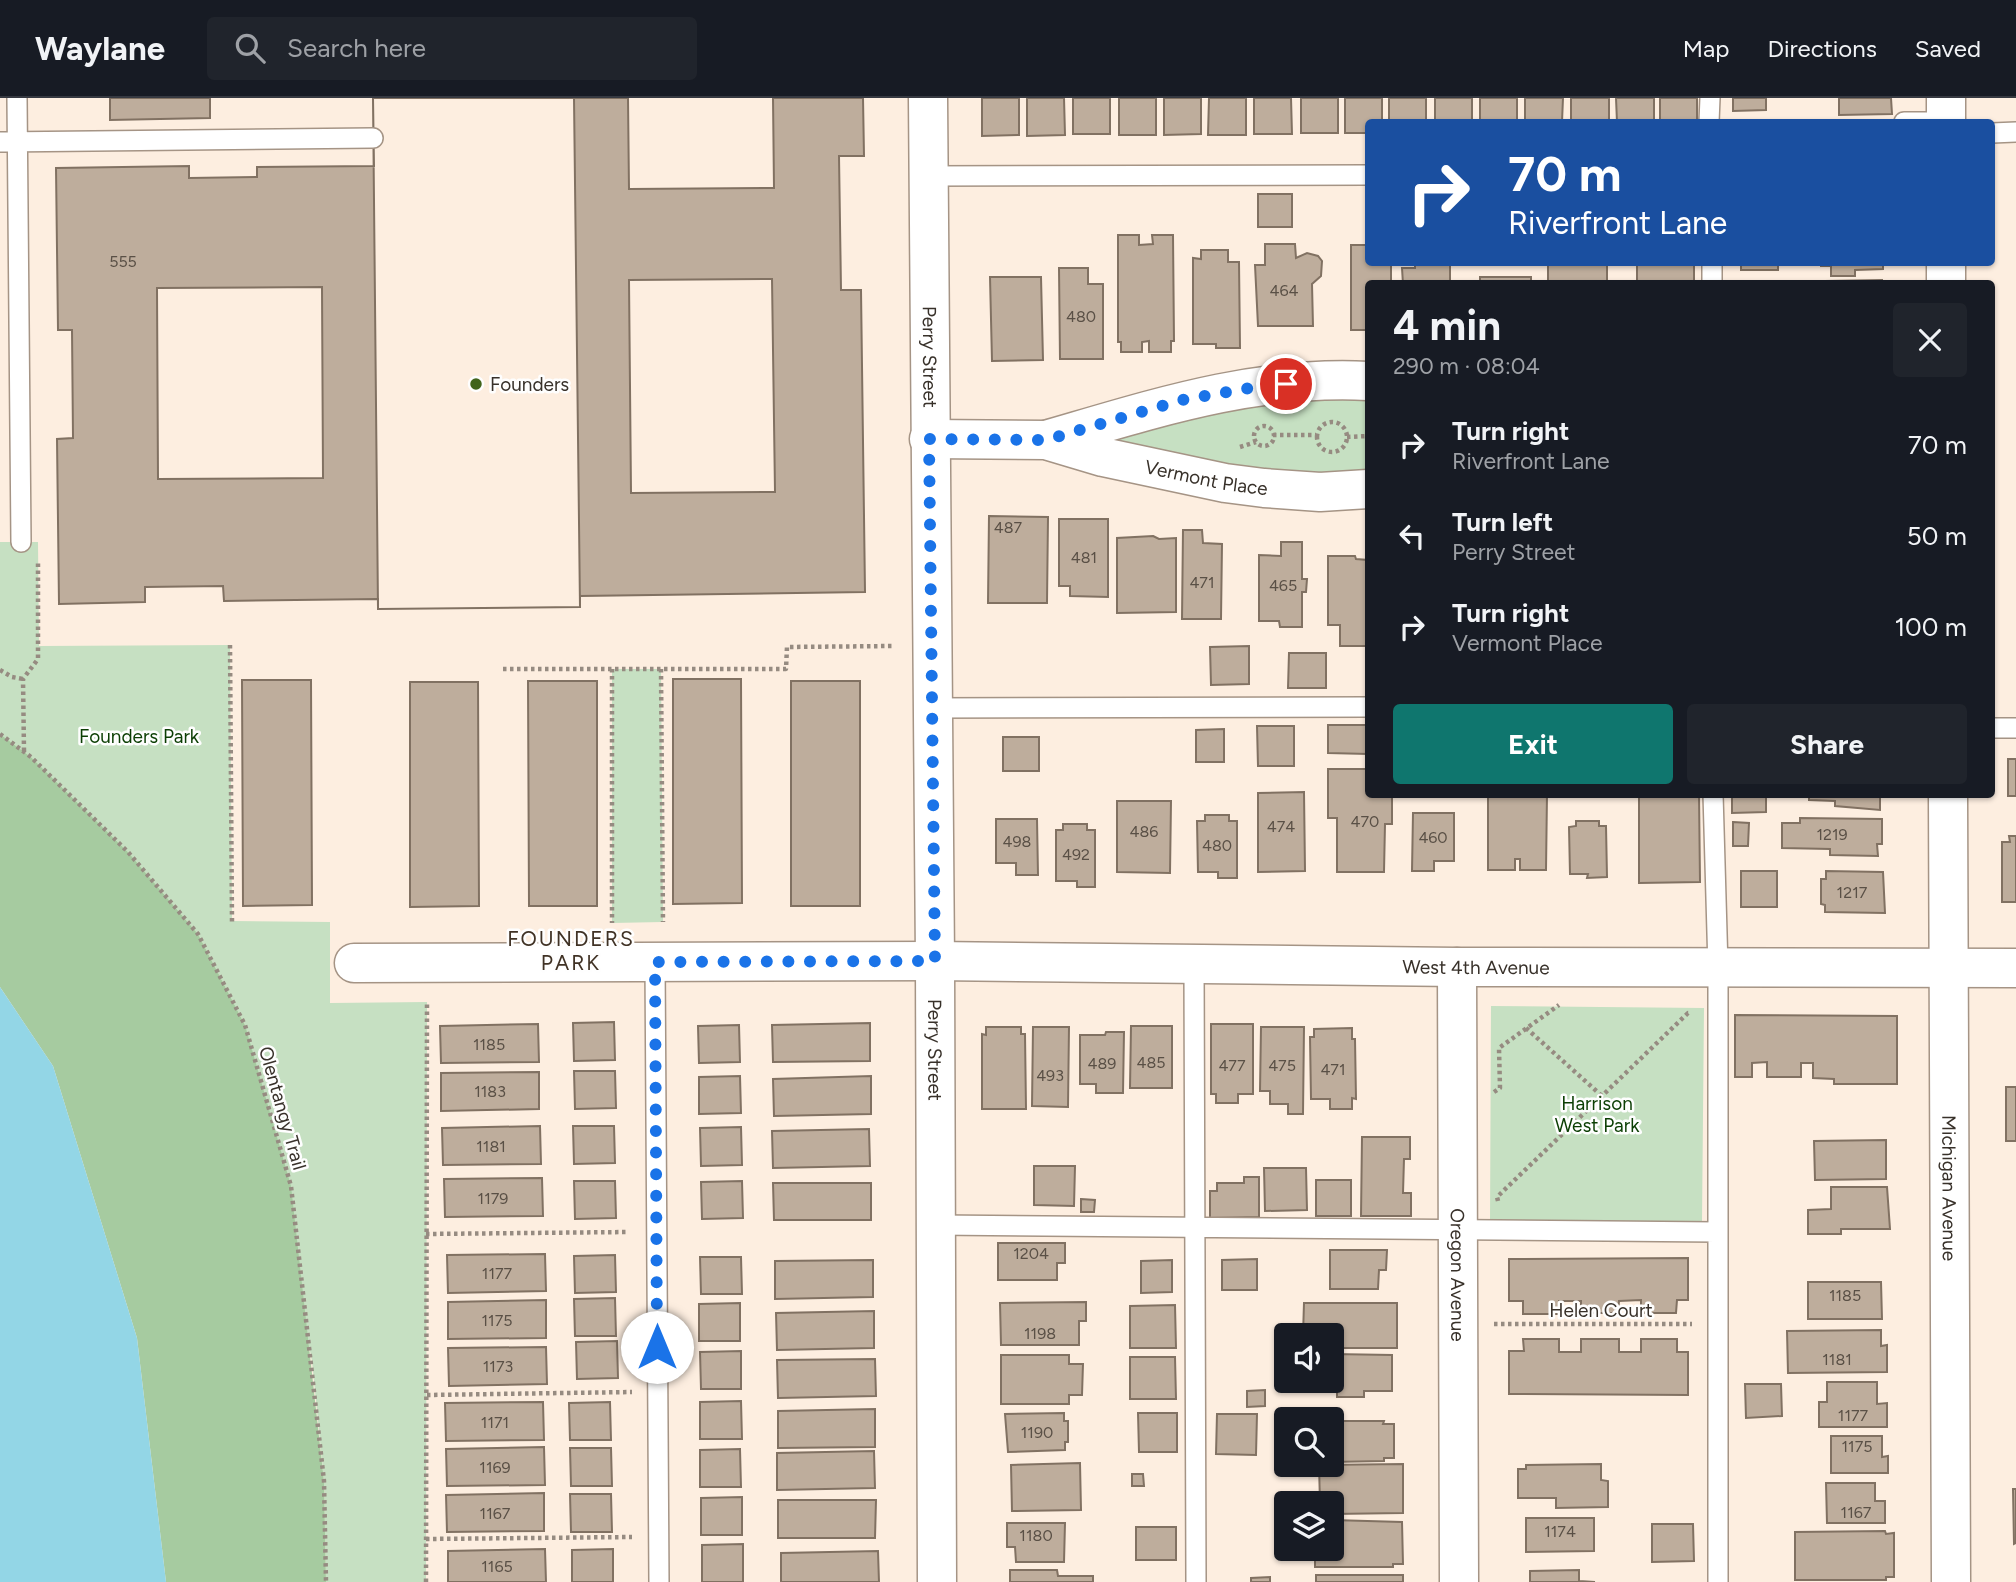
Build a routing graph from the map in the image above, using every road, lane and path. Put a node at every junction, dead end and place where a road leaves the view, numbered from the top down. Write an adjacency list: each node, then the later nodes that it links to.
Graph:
1 (17, 98): 10 (lane)
2 (928, 98): 12 (street, Perry Street)
3 (1710, 98): 5 (lane)
4 (1946, 98): 6 (street)
5 (1709, 119)
6 (1946, 119)
7 (2016, 132): 8 (lane)
8 (1995, 133)
9 (373, 138): 10 (lane)
10 (9, 143): 13 (lane)
11 (1365, 175): 12 (lane)
12 (928, 176): 19 (street, Perry Street)
13 (9, 340): 22 (lane)
14 (1365, 381): 20 (street, Vermont Place)
15 (1273, 435): 15 (path); 16 (path)
16 (1316, 435): 18 (path); 18 (path)
17 (1365, 436): 18 (path)
18 (1347, 437)
19 (929, 439): 20 (street, Vermont Place); 31 (street, Perry Street)
20 (1046, 440): 21 (street, Vermont Place)
21 (1365, 489)
22 (21, 542): 29 (path)
23 (230, 645): 38 (path)
24 (894, 646): 27 (path)
25 (503, 669): 26 (path)
26 (612, 669): 27 (path); 40 (path)
27 (662, 669): 39 (path)
28 (0, 670): 29 (path)
29 (23, 679): 35 (path)
30 (1365, 706): 31 (lane)
31 (932, 708): 41 (street, Perry Street)
32 (1995, 728): 33 (lane)
33 (2016, 728)
34 (0, 734): 35 (path, Olentangy Trail)
35 (24, 752): 68 (path, Olentangy Trail)
36 (1713, 798): 46 (lane)
37 (1948, 798): 48 (street, Michigan Avenue)
38 (232, 922)
39 (663, 922)
40 (612, 923)
41 (935, 961): 42 (street, West 4th Avenue); 44 (street, West 4th Avenue); 56 (street, Perry Street)
42 (655, 962): 43 (street, West 4th Avenue); 59 (lane)
43 (354, 963)
44 (1194, 965): 45 (street, West 4th Avenue); 57 (lane)
45 (1457, 967): 46 (street, West 4th Avenue); 58 (street, Oregon Avenue)
46 (1718, 968): 48 (street, West 4th Avenue); 60 (lane)
47 (2016, 968): 48 (street, West 4th Avenue)
48 (1948, 969): 75 (street, Michigan Avenue)
49 (1564, 1001): 52 (path)
50 (427, 1002): 61 (path)
51 (1700, 1013): 54 (path)
52 (1526, 1028): 53 (path); 54 (path)
53 (1490, 1094)
54 (1602, 1096): 55 (path)
55 (1498, 1207)
56 (936, 1225): 57 (lane); 71 (street, Perry Street)
57 (1195, 1226): 58 (lane); 72 (lane)
58 (1458, 1228): 60 (lane); 73 (street, Oregon Avenue)
59 (657, 1232): 61 (path); 64 (lane)
60 (1716, 1232): 63 (lane)
61 (426, 1234): 65 (path)
62 (1486, 1324): 63 (path, Helen Court)
63 (1716, 1324): 74 (lane)
64 (658, 1392): 65 (path); 66 (lane)
65 (426, 1395): 67 (path)
66 (659, 1536): 67 (path); 70 (lane)
67 (426, 1539): 69 (path)
68 (326, 1582)
69 (426, 1582)
70 (659, 1582)
71 (937, 1582)
72 (1196, 1582)
73 (1459, 1582)
74 (1718, 1582)
75 (1951, 1582)

